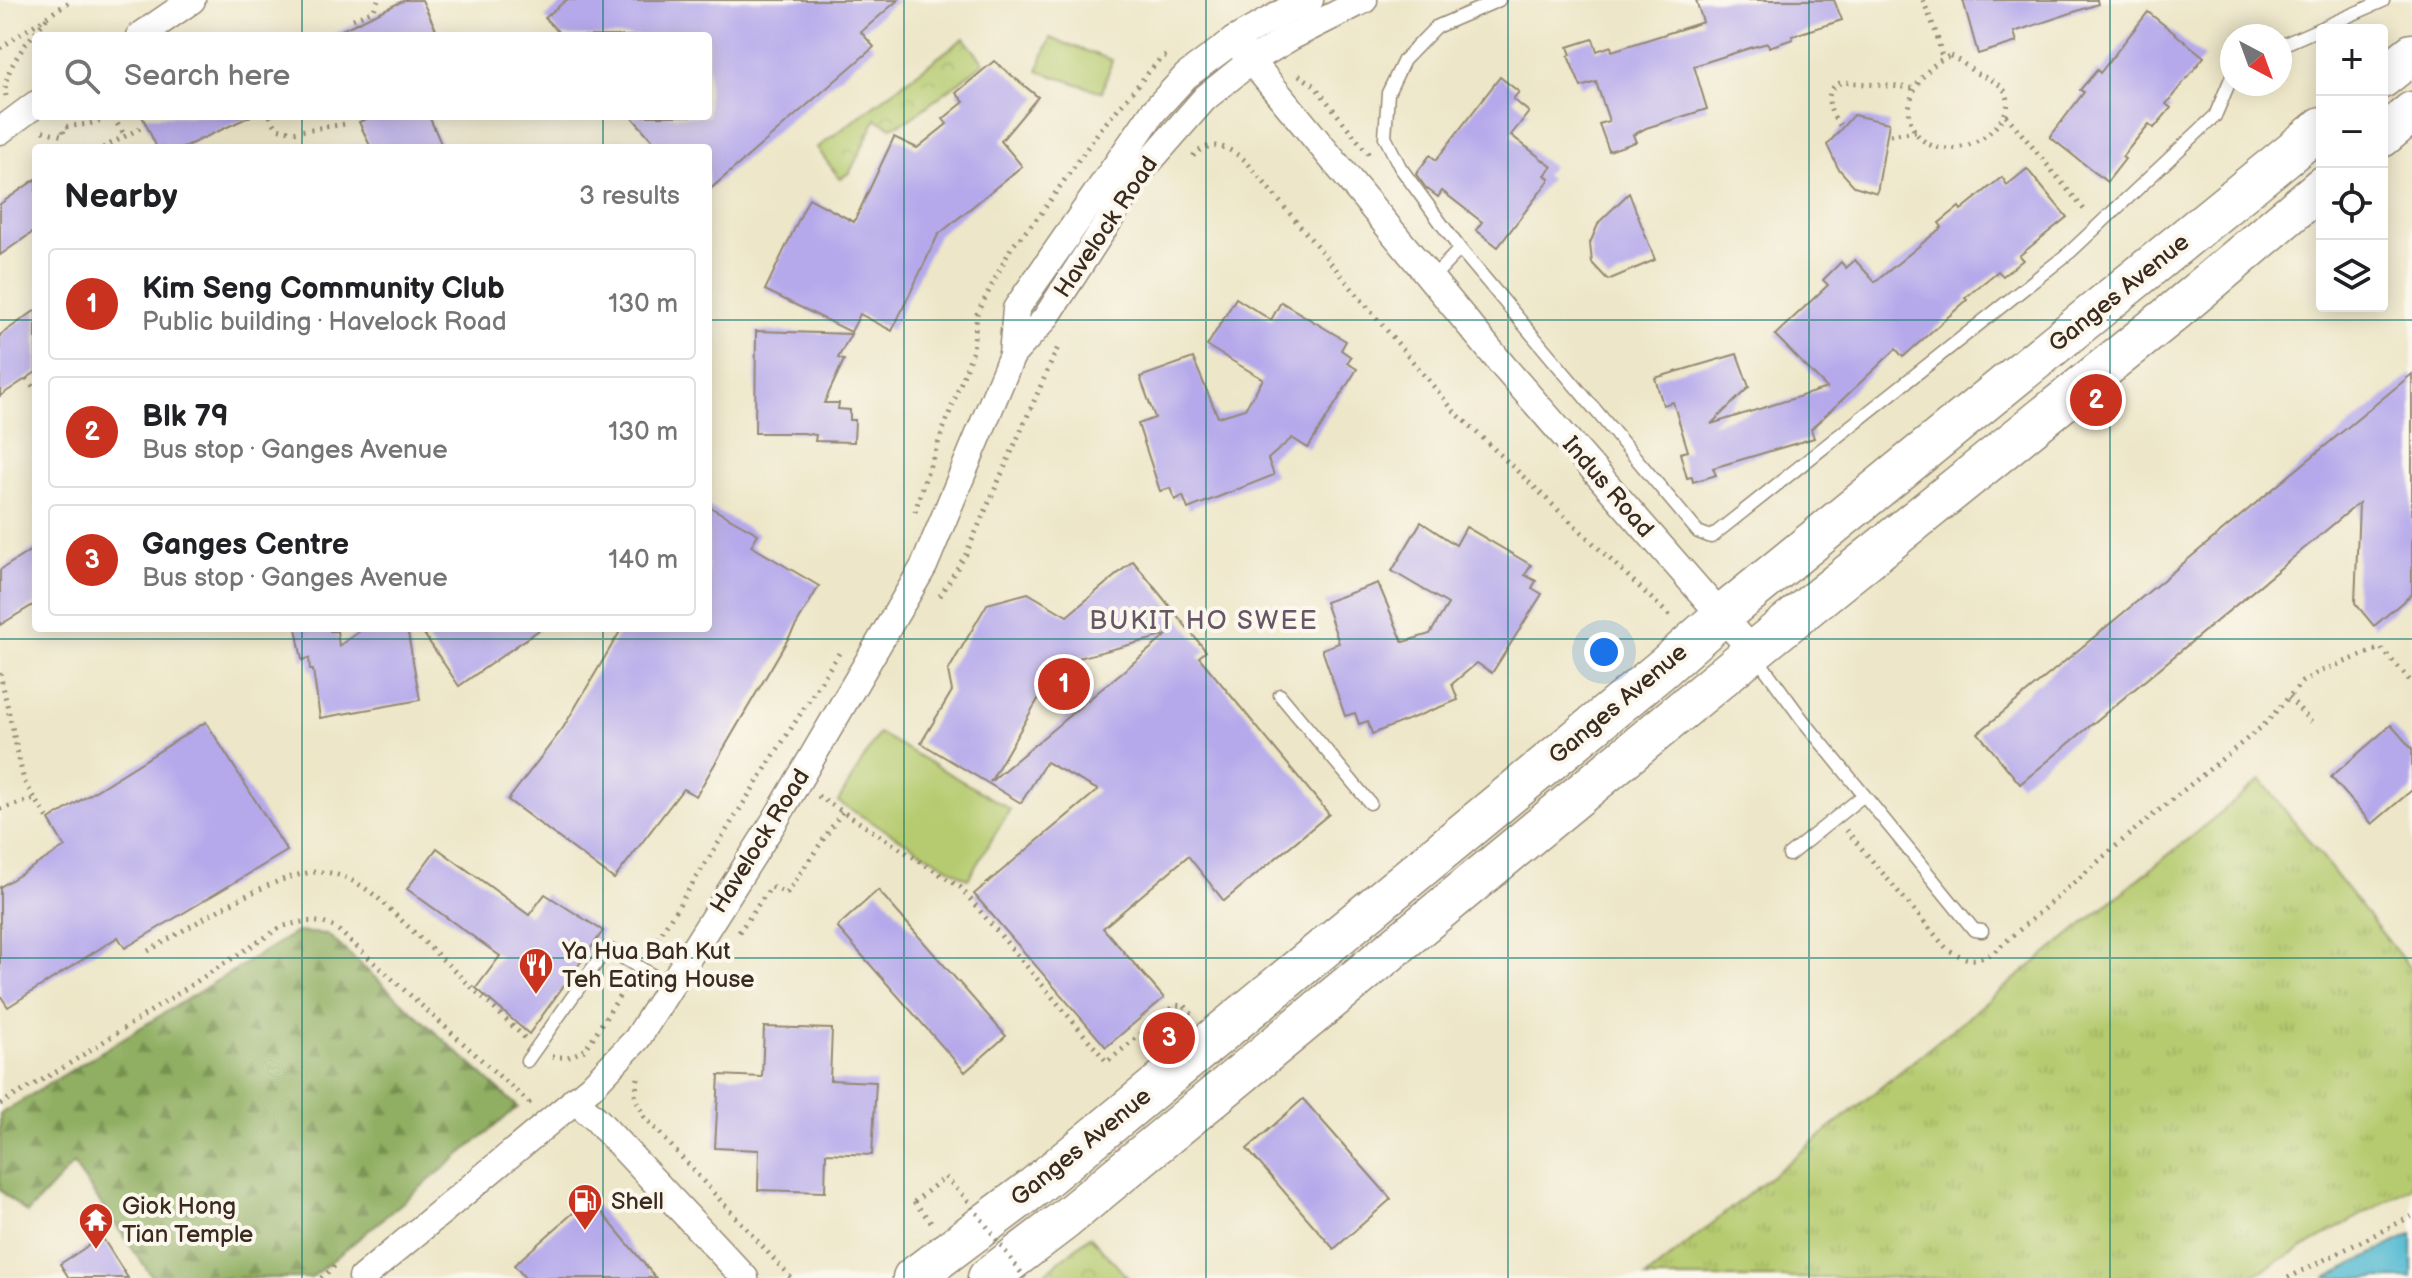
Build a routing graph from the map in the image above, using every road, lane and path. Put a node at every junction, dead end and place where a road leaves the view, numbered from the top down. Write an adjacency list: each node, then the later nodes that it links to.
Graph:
1 (72, 0): 9 (path)
2 (192, 0): 12 (street)
3 (378, 0): 10 (path)
4 (1310, 0): 14 (street, Havelock Road)
5 (1364, 0): 19 (street, Havelock Road)
6 (1499, 0): 41 (lane)
7 (1923, 0): 18 (path)
8 (2383, 1): 15 (lane)
9 (47, 18): 11 (path); 16 (path)
10 (353, 19)
11 (37, 32)
12 (146, 32)
13 (32, 39): 28 (path)
14 (1234, 40): 19 (street, Indus Road); 44 (street, Havelock Road)
15 (2292, 41)
16 (0, 48)
17 (2412, 54): 20 (main road)
18 (1942, 58): 21 (path); 24 (path)
19 (1251, 61): 42 (street, Indus Road); 44 (street, Havelock Road)
20 (2388, 73)
21 (1913, 88): 31 (path); 32 (path)
22 (2224, 96): 40 (lane)
23 (2412, 112): 34 (main road)
24 (2006, 115): 32 (path); 40 (path)
25 (103, 120): 28 (path)
26 (115, 120): 36 (path)
27 (272, 120): 29 (path)
28 (20, 121)
29 (345, 124)
30 (146, 125): 36 (path)
31 (1840, 125)
32 (1917, 131): 35 (path)
33 (2316, 132): 50 (main road, Ganges Avenue)
34 (2388, 132)
35 (1890, 135)
36 (125, 136): 37 (path)
37 (110, 144)
38 (1215, 145): 51 (path)
39 (2316, 192): 53 (main road, Ganges Avenue)
40 (2098, 226): 41 (lane)
41 (1460, 249): 42 (lane)
42 (1431, 279): 50 (street, Indus Road)
43 (1059, 344): 49 (path)
44 (1012, 355): 72 (street, Havelock Road)
45 (27, 378): 46 (path)
46 (32, 385)
47 (923, 484): 48 (path)
48 (915, 514)
49 (933, 608)
50 (1722, 616): 53 (street, Indus Road); 85 (main road, Ganges Avenue)
51 (1682, 619)
52 (844, 645): 71 (path)
53 (1753, 652): 60 (lane, Indus Road); 86 (main road, Ganges Avenue)
54 (0, 673): 61 (path)
55 (2412, 683): 57 (path)
56 (1280, 695): 62 (lane)
57 (2289, 697): 58 (path); 65 (path)
58 (2311, 722)
59 (826, 783): 64 (path)
60 (1864, 795): 65 (lane); 68 (lane, Indus Road)
61 (35, 799): 63 (path); 66 (path)
62 (1370, 803)
63 (0, 809)
64 (842, 812): 69 (path); 73 (path)
65 (1835, 818): 67 (lane)
66 (49, 820)
67 (1789, 855)
68 (1982, 931)
69 (735, 937)
70 (148, 951): 74 (path)
71 (639, 968): 72 (lane); 74 (path); 74 (lane)
72 (670, 986): 77 (street, Havelock Road)
73 (1195, 1018)
74 (536, 1049): 75 (lane)
75 (527, 1061)
76 (639, 1075): 84 (path)
77 (574, 1100): 82 (street, Havelock Road); 83 (street)
78 (529, 1103): 79 (path)
79 (0, 1104)
80 (2412, 1216): 88 (path)
81 (934, 1225): 87 (path, bridge)
82 (362, 1278)
83 (745, 1278)
84 (791, 1278)
85 (913, 1278)
86 (988, 1278)
87 (1025, 1278)
88 (2288, 1278)

